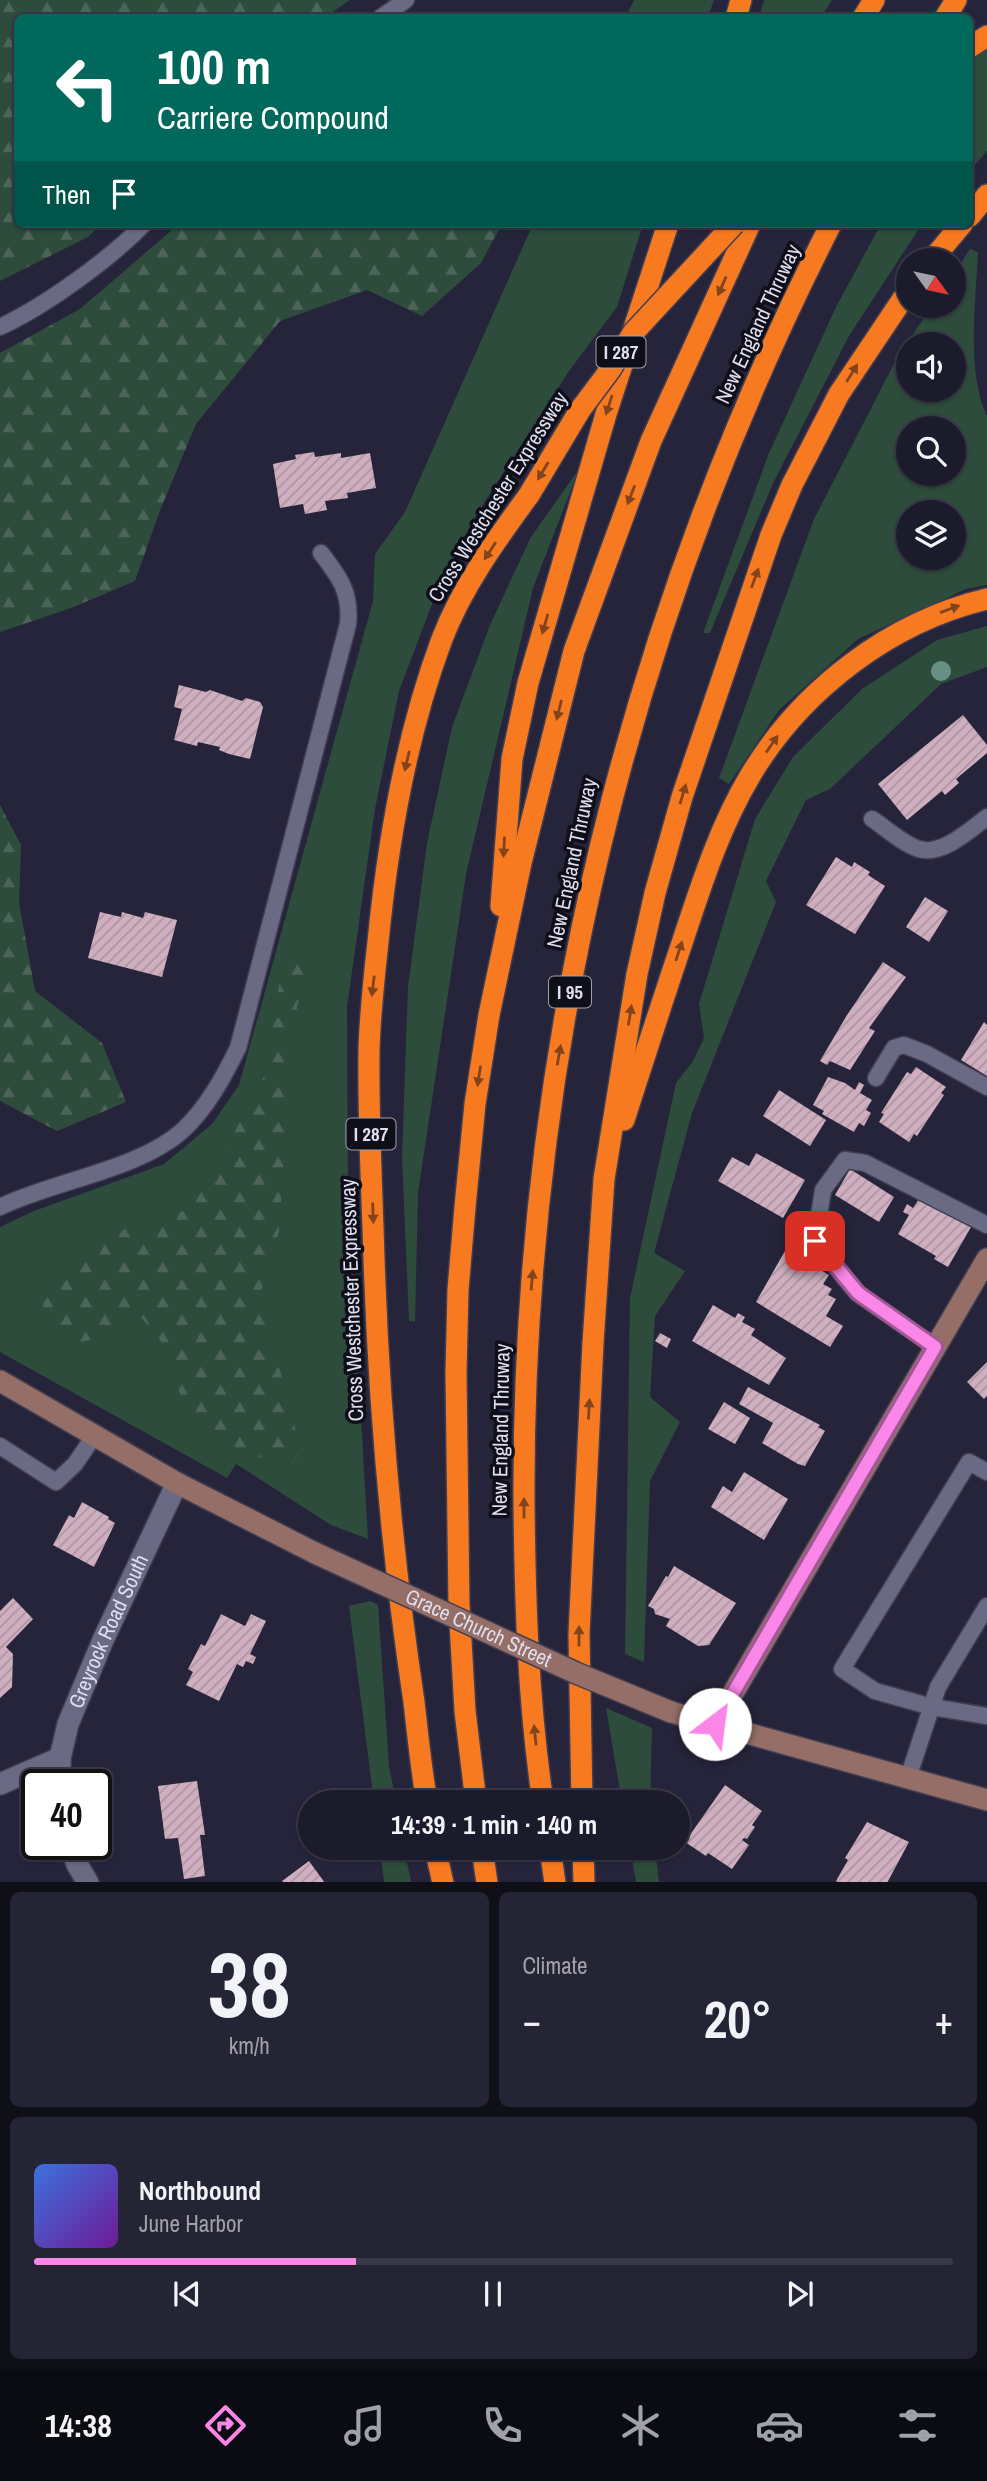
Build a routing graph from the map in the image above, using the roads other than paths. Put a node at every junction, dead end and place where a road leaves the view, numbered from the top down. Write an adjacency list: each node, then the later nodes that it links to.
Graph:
1 (406, 0): 2 (lane)
2 (386, 14)
3 (987, 195): 4 (highway)
4 (973, 212)
5 (139, 228): 13 (lane)
6 (667, 228): 18 (highway, one-way to 18)
7 (730, 228): 39 (highway, Cross Westchester Expressway / I 287, one-way to 39, bridge)
8 (748, 228): 18 (highway, New England Thruway, one-way to 18)
9 (829, 228): 41 (highway, New England Thruway / I 95, one-way to 9)
10 (959, 228): 11 (highway)
11 (942, 248)
12 (896, 308): 21 (highway, one-way to 12)
13 (0, 327)
14 (321, 553): 22 (lane)
15 (987, 598): 21 (highway, one-way to 15)
16 (987, 817): 17 (lane)
17 (872, 819)
18 (496, 978): 40 (highway, New England Thruway, one-way to 40)
19 (876, 1078): 20 (lane)
20 (987, 1087)
21 (604, 1179): 42 (highway, one-way to 21)
22 (0, 1207)
23 (987, 1225): 25 (lane)
24 (987, 1258): 25 (street)
25 (935, 1347): 34 (street)
26 (0, 1381): 27 (street, Grace Church Street)
27 (94, 1436): 28 (lane); 30 (street, Grace Church Street)
28 (0, 1446)
29 (987, 1472): 32 (lane)
30 (177, 1483): 34 (street, Grace Church Street, bridge); 35 (street, Greyrock Road South)
31 (987, 1606): 32 (lane)
32 (932, 1707): 33 (lane); 37 (lane)
33 (987, 1716)
34 (715, 1724): 37 (street, Grace Church Street)
35 (60, 1758): 36 (street, Greyrock Road South); 38 (street)
36 (60, 1769)
37 (908, 1779): 43 (street, Grace Church Street)
38 (0, 1784)
39 (425, 1790)
40 (475, 1790)
41 (542, 1790)
42 (582, 1790)
43 (987, 1800)
44 (76, 1860): 49 (street)
45 (438, 1860): 50 (highway)
46 (484, 1860): 51 (highway)
47 (552, 1860): 52 (highway)
48 (583, 1860): 53 (highway)
49 (88, 1882)
50 (443, 1882)
51 (487, 1882)
52 (555, 1882)
53 (584, 1882)

